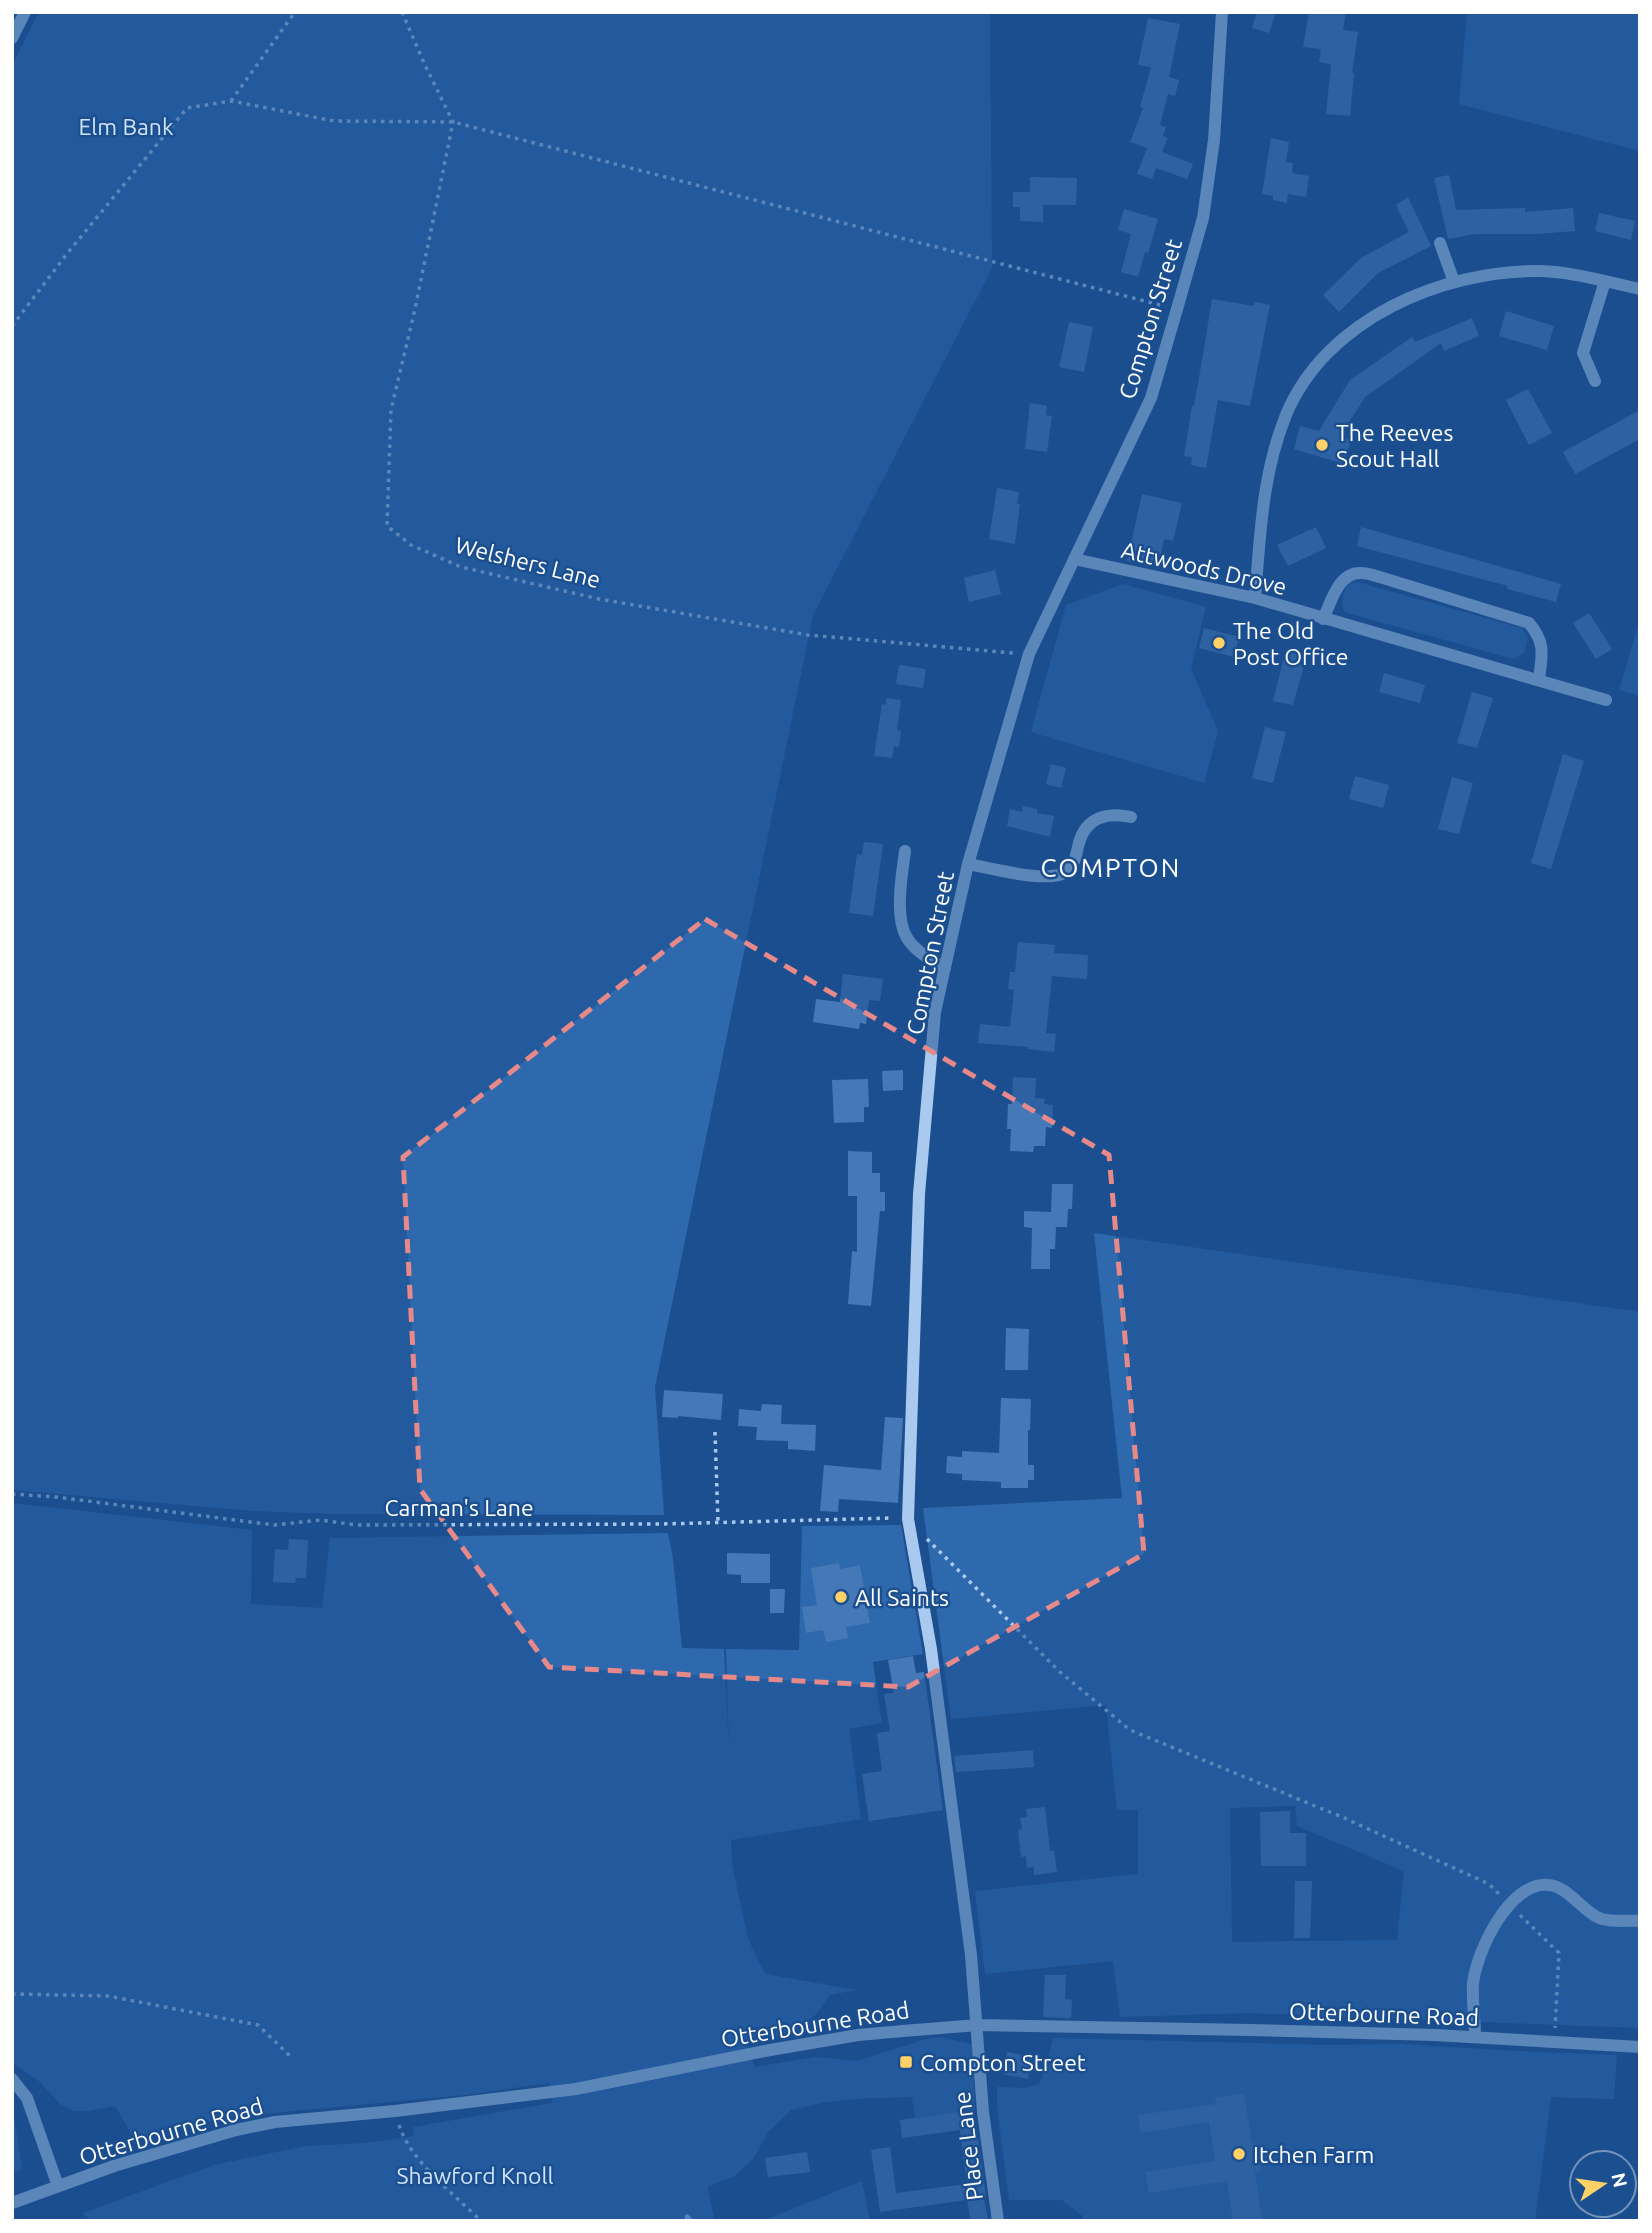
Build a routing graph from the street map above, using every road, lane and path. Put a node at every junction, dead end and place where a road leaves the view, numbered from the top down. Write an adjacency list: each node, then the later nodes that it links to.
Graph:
1 (25, 12): 5 (street)
2 (295, 12): 6 (path)
3 (402, 12): 7 (path)
4 (1222, 12): 12 (street, Compton Street)
5 (12, 38)
6 (231, 101): 7 (path); 13 (path)
7 (453, 122): 12 (path); 18 (path, Welshers Lane)
8 (1440, 243): 10 (street)
9 (1605, 281): 10 (street); 11 (street); 14 (street)
10 (1454, 282): 16 (street)
11 (1640, 289)
12 (1177, 309): 15 (street, Compton Street)
13 (12, 326)
14 (1594, 381)
15 (1074, 559): 16 (street, Attwoods Drove); 18 (street, Compton Street)
16 (1255, 598): 17 (street, Attwoods Drove)
17 (1323, 619): 19 (street, Attwoods Drove); 19 (street)
18 (1029, 654): 23 (street, Compton Street)
19 (1539, 679): 20 (street, Attwoods Drove)
20 (1606, 700)
21 (1131, 817): 23 (street)
22 (905, 851): 24 (street)
23 (968, 864): 24 (street, Compton Street)
24 (945, 968): 27 (street, Compton Street)
25 (715, 1432): 28 (path)
26 (12, 1494): 28 (path, Carman's Lane)
27 (908, 1519): 28 (path, Carman's Lane); 33 (street, Compton Street)
28 (718, 1522)
29 (927, 1538): 30 (path)
30 (1510, 1905): 31 (street); 34 (street); 35 (path)
31 (1640, 1921)
32 (12, 1994): 37 (path)
33 (978, 2025): 34 (street, Otterbourne Road); 39 (street, Otterbourne Road); 43 (street, Place Lane)
34 (1475, 2038): 35 (street, Otterbourne Road)
35 (1554, 2042): 36 (street, Otterbourne Road)
36 (1640, 2048)
37 (292, 2058)
38 (12, 2080): 40 (street)
39 (395, 2111): 40 (street, Otterbourne Road); 42 (path)
40 (58, 2186): 41 (street, Otterbourne Road)
41 (12, 2203)
42 (481, 2221)
43 (998, 2221)

